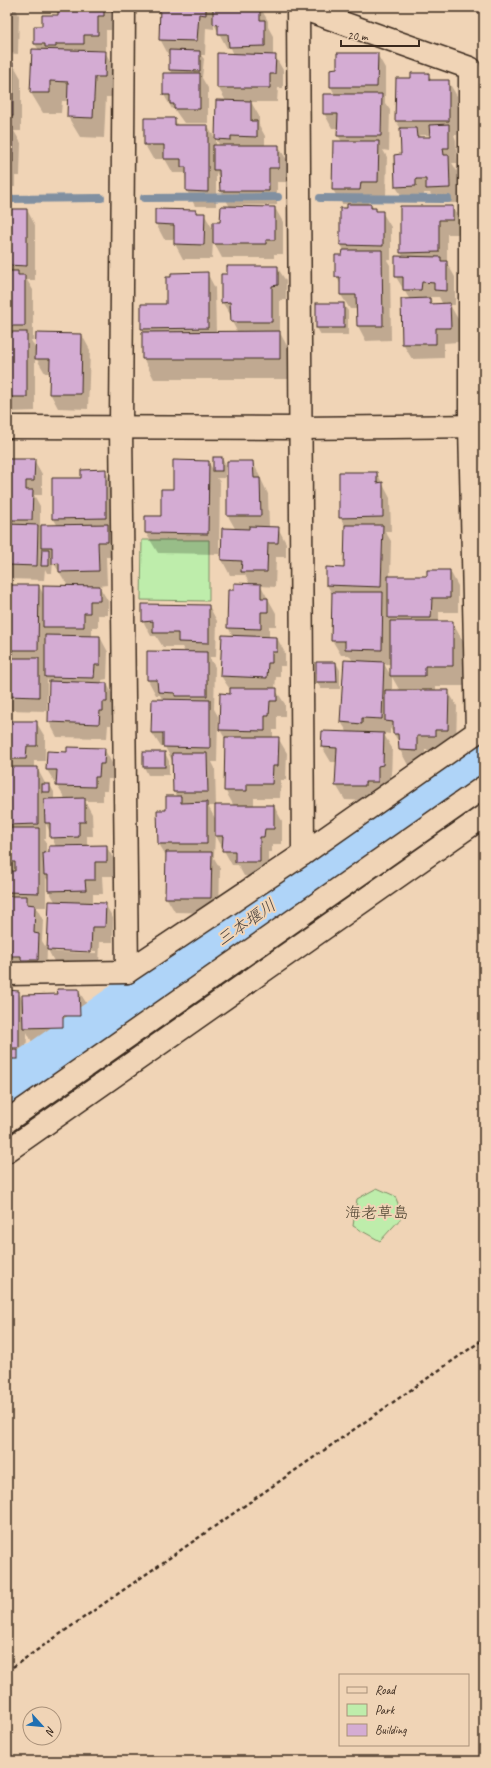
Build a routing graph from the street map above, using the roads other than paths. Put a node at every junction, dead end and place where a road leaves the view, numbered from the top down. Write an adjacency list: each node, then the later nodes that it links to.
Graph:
1 (124, 7): 6 (street)
2 (298, 7): 3 (street); 7 (street)
3 (477, 71): 4 (street)
4 (477, 426): 7 (street); 8 (street)
5 (7, 427): 6 (street)
6 (121, 427): 7 (street); 12 (street)
7 (300, 428): 11 (street)
8 (481, 730): 11 (street)
9 (484, 787): 14 (street)
10 (484, 816): 15 (street)
11 (303, 854): 12 (street)
12 (127, 972): 13 (street)
13 (7, 974)
14 (7, 1121)
15 (7, 1151)

